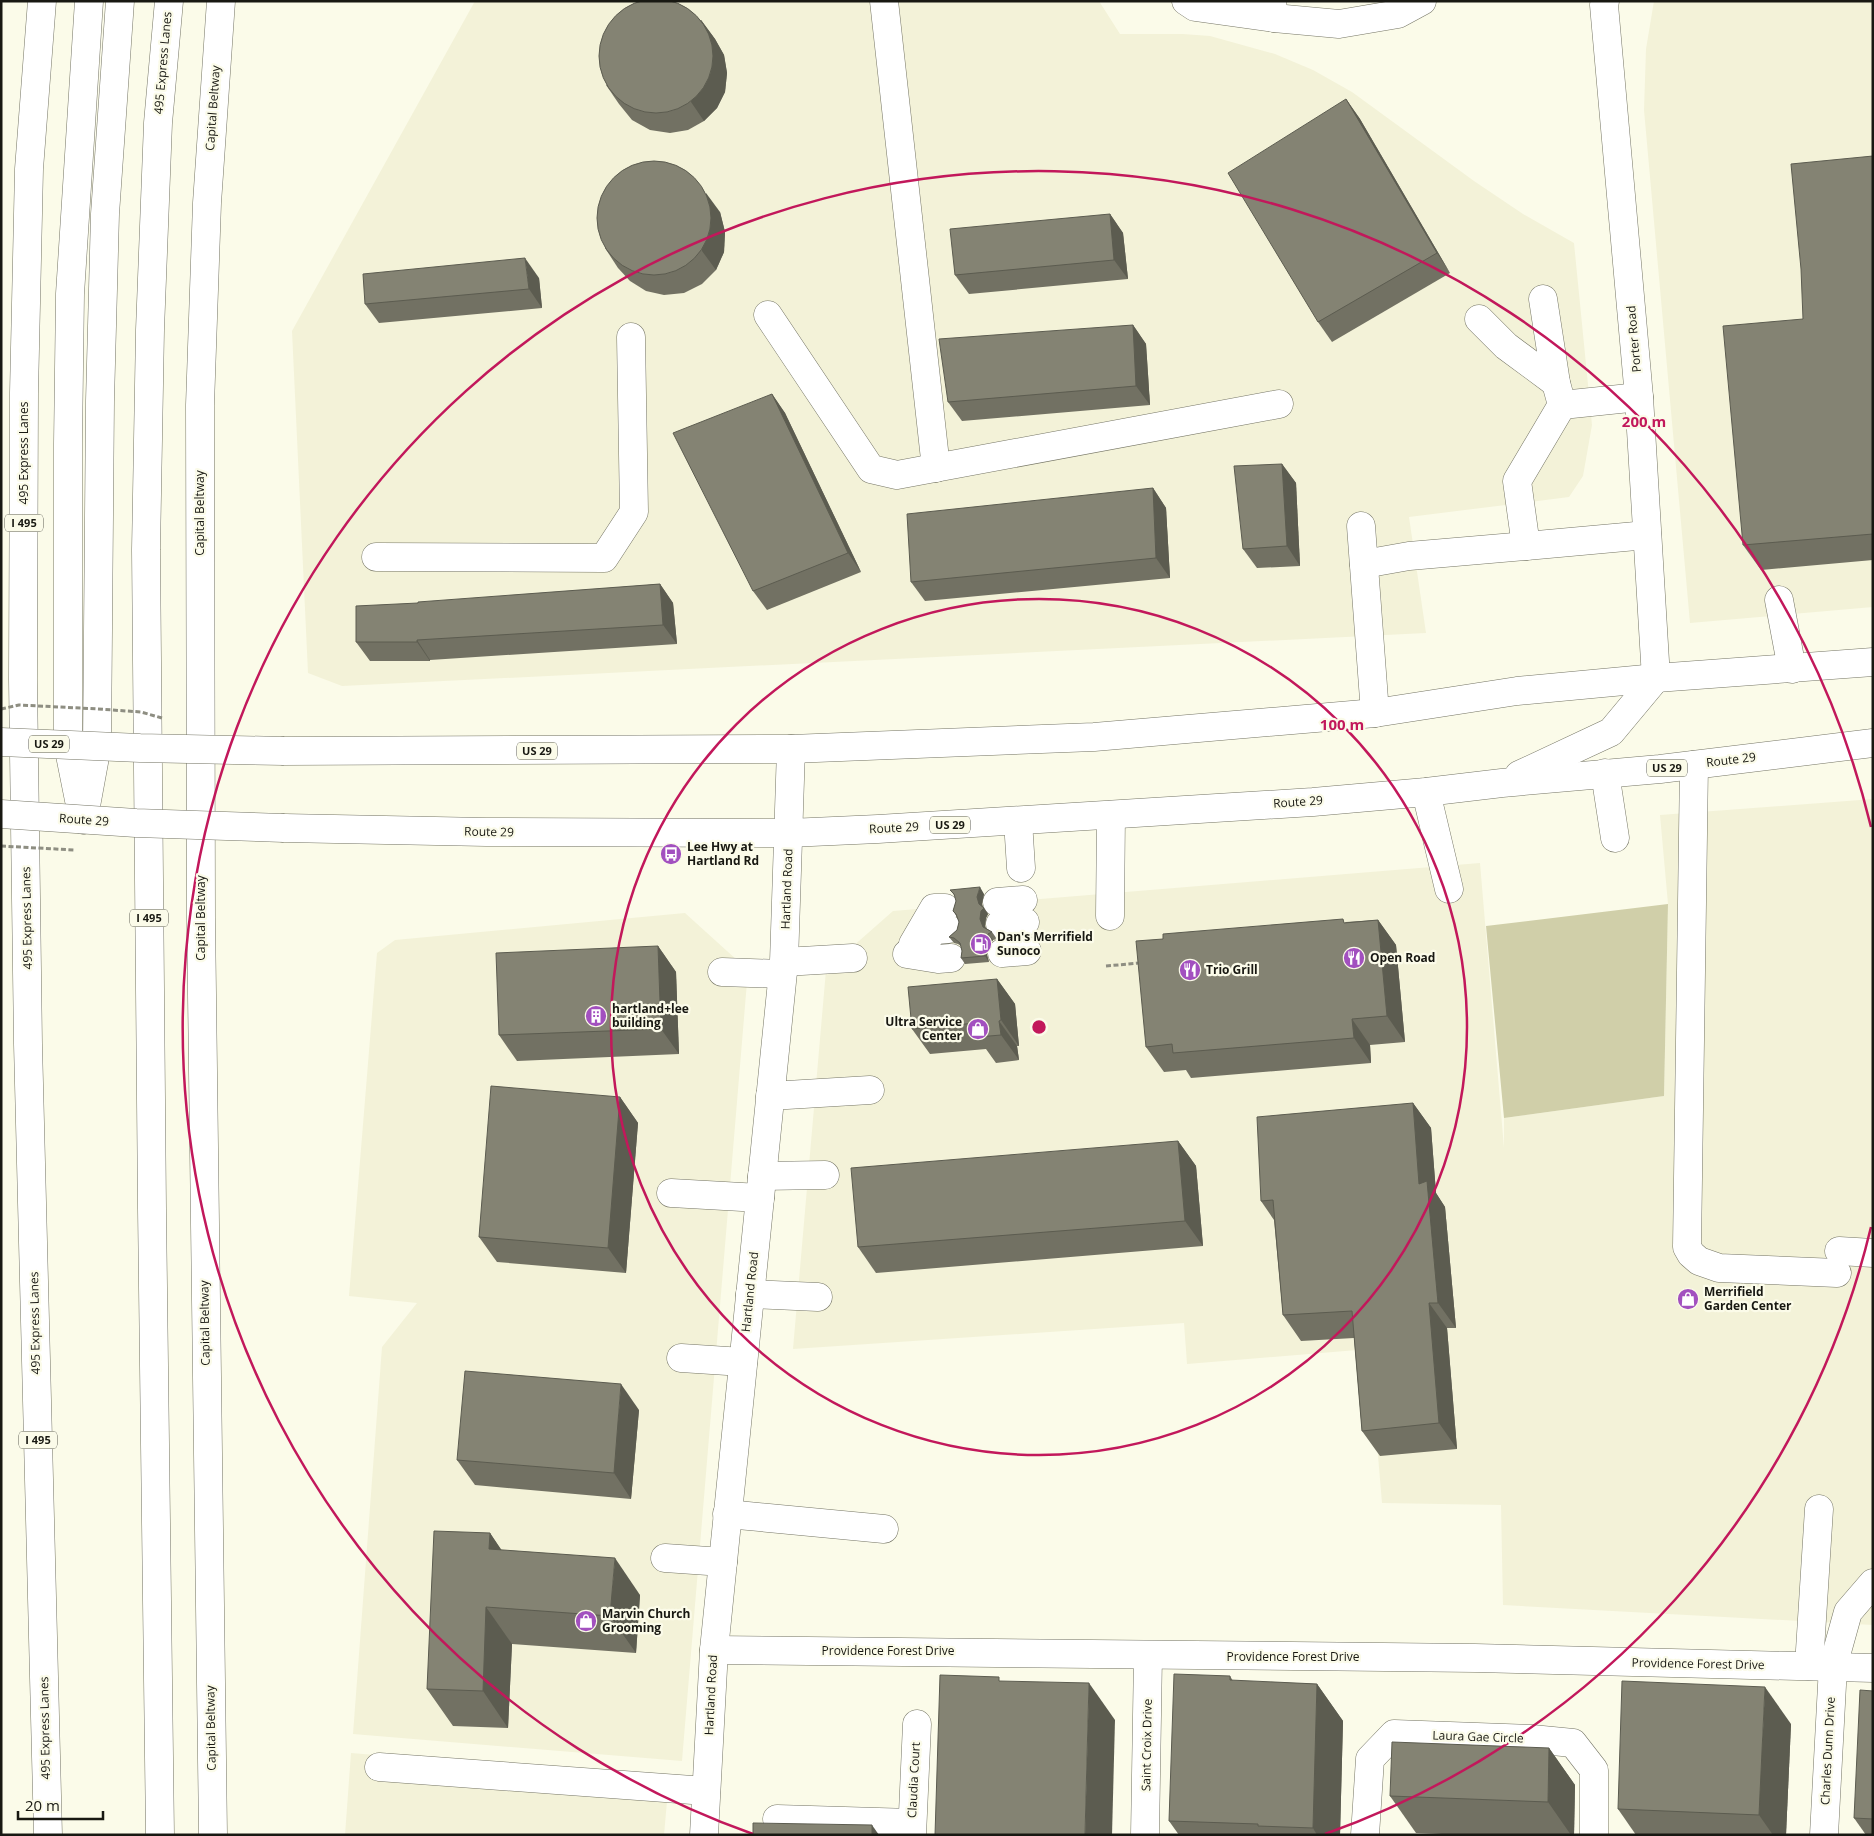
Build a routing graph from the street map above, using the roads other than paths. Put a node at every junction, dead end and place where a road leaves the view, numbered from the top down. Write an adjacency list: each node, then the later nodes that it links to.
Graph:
1 (42, 1): 77 (main road, 495 Express Lanes / I 495)
2 (89, 1): 31 (main road)
3 (120, 1): 32 (main road)
4 (169, 1): 78 (main road, 495 Express Lanes / I 495)
5 (884, 1): 18 (main road)
6 (1186, 1): 10 (main road)
7 (1422, 1): 10 (main road)
8 (221, 2): 79 (main road, Capital Beltway)
9 (1598, 2): 16 (main road, Porter Road)
10 (1273, 10)
11 (1543, 299): 15 (main road)
12 (768, 315): 18 (main road)
13 (1478, 319): 15 (main road)
14 (631, 337): 22 (main road)
15 (1559, 394): 16 (main road); 21 (main road)
16 (1639, 396): 20 (main road, Porter Road)
17 (1280, 404): 18 (main road)
18 (936, 468)
19 (1361, 526): 23 (main road)
20 (1647, 535): 21 (main road); 27 (main road, Porter Road)
21 (1526, 546): 23 (main road)
22 (376, 557)
23 (1364, 564): 28 (main road)
24 (1779, 600): 26 (main road)
25 (1873, 662): 26 (main road, US 29)
26 (1792, 668): 27 (main road, US 29)
27 (1656, 678): 28 (main road, US 29); 36 (main road)
28 (1375, 713): 33 (main road, US 29)
29 (1, 742): 31 (main road, US 29, bridge)
30 (1873, 743): 34 (main road, Route 29 / US 29)
31 (68, 745): 32 (main road, US 29, bridge); 40 (main road)
32 (98, 746): 33 (main road, US 29, bridge); 40 (main road)
33 (791, 749): 42 (main road, Hartland Road)
34 (1694, 765): 35 (main road, Route 29 / US 29); 57 (main road)
35 (1605, 773): 36 (main road, Route 29 / US 29); 43 (main road)
36 (1502, 783): 37 (main road, Route 29 / US 29)
37 (1426, 792): 39 (main road, Route 29 / US 29); 45 (main road)
38 (1, 814): 40 (main road, Route 29 / US 29, bridge)
39 (1111, 815): 41 (main road, Route 29 / US 29); 46 (main road)
40 (83, 820): 42 (main road, Route 29 / US 29, bridge)
41 (1018, 821): 42 (main road, Route 29 / US 29); 44 (main road)
42 (789, 833): 50 (main road, Hartland Road)
43 (1615, 838)
44 (1021, 868)
45 (1449, 889)
46 (1110, 916)
47 (947, 918): 49 (main road)
48 (853, 958): 50 (main road)
49 (951, 958)
50 (783, 968): 51 (main road); 53 (main road, Hartland Road)
51 (722, 972)
52 (870, 1090): 53 (main road)
53 (770, 1096): 55 (main road, Hartland Road)
54 (825, 1175): 55 (main road)
55 (761, 1187): 56 (main road); 58 (main road, Hartland Road)
56 (670, 1193)
57 (1873, 1253)
58 (750, 1294): 59 (main road); 61 (main road, Hartland Road)
59 (818, 1297)
60 (681, 1358): 61 (main road)
61 (743, 1362): 63 (main road, Hartland Road)
62 (1819, 1509): 70 (main road)
63 (728, 1514): 64 (main road); 66 (main road, Hartland Road)
64 (884, 1528)
65 (666, 1558): 66 (main road)
66 (723, 1562): 68 (main road, Hartland Road)
67 (1873, 1583): 70 (main road)
68 (714, 1650): 69 (main road, Providence Forest Drive); 74 (main road, Hartland Road)
69 (1148, 1656): 70 (main road, Providence Forest Drive); 81 (main road, Saint Croix Drive)
70 (1821, 1666): 71 (main road, Providence Forest Drive); 84 (main road, Charles Dunn Drive)
71 (1873, 1668)
72 (917, 1724): 76 (main road, Claudia Court)
73 (379, 1767): 74 (main road)
74 (706, 1790): 80 (main road, Hartland Road)
75 (777, 1819): 76 (main road)
76 (912, 1829)
77 (48, 1835)
78 (160, 1835)
79 (212, 1835)
80 (704, 1835)
81 (1145, 1835)
82 (1365, 1835): 83 (main road, Laura Gae Circle)
83 (1594, 1835)
84 (1824, 1835)

